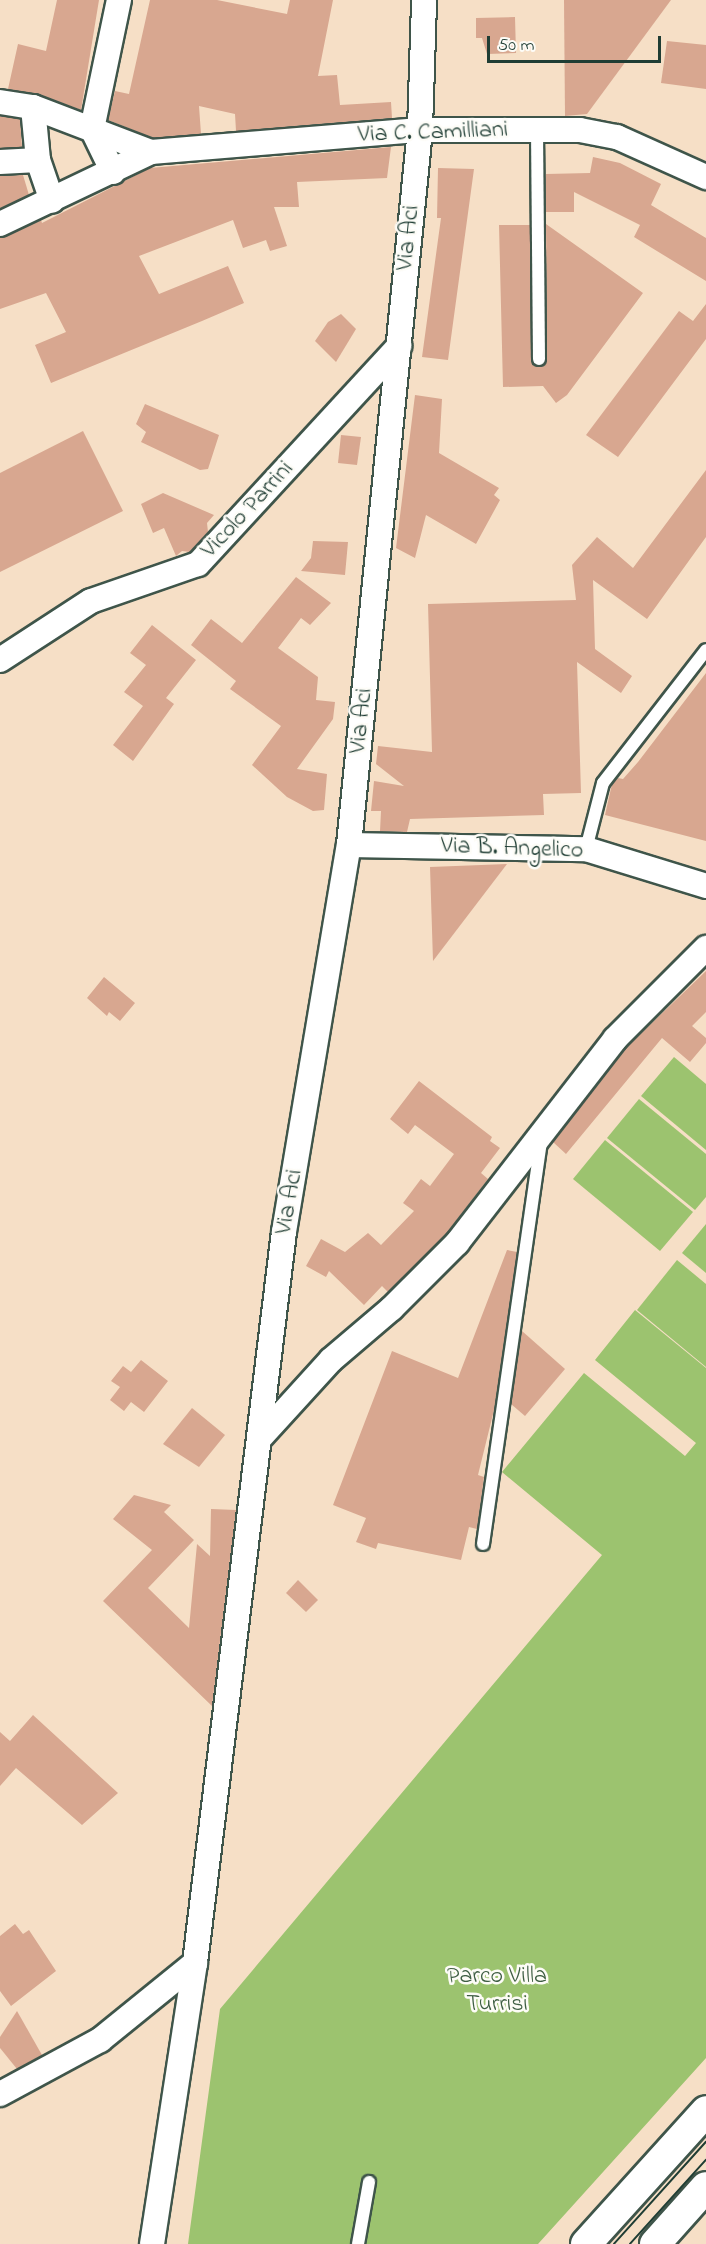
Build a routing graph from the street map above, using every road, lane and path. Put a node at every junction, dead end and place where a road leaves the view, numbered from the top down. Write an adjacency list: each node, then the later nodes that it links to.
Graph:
1 (120, 0): 5 (street)
2 (423, 0): 6 (street, Via Aci)
3 (0, 102): 4 (street)
4 (33, 107): 5 (street); 9 (street)
5 (92, 129): 8 (street); 11 (street)
6 (420, 130): 7 (street, Via C. Camilliani); 8 (street, Via C. Camilliani); 15 (street, Via Aci)
7 (537, 130): 12 (street, Via C. Camilliani); 16 (lane)
8 (151, 152): 11 (street)
9 (38, 160): 10 (street); 13 (street)
10 (0, 162)
11 (112, 172): 13 (street)
12 (706, 177)
13 (52, 201): 14 (street)
14 (0, 224)
15 (399, 346): 18 (street, Vicolo Parrini); 19 (street, Via Aci)
16 (539, 359)
17 (706, 650): 20 (lane)
18 (0, 660)
19 (349, 845): 20 (street, Via B. Angelico); 24 (street, Via Aci)
20 (586, 849): 21 (street, Via B. Angelico)
21 (706, 886)
22 (706, 948): 23 (street)
23 (543, 1130): 24 (street); 25 (lane)
24 (260, 1438): 26 (street, Via Aci)
25 (483, 1544)
26 (195, 1964): 27 (street); 31 (street, Via Aci)
27 (0, 2094)
28 (706, 2111): 33 (street)
29 (369, 2182): 32 (lane)
30 (706, 2187): 34 (street)
31 (152, 2244)
32 (358, 2244)
33 (586, 2244)
34 (655, 2244)

